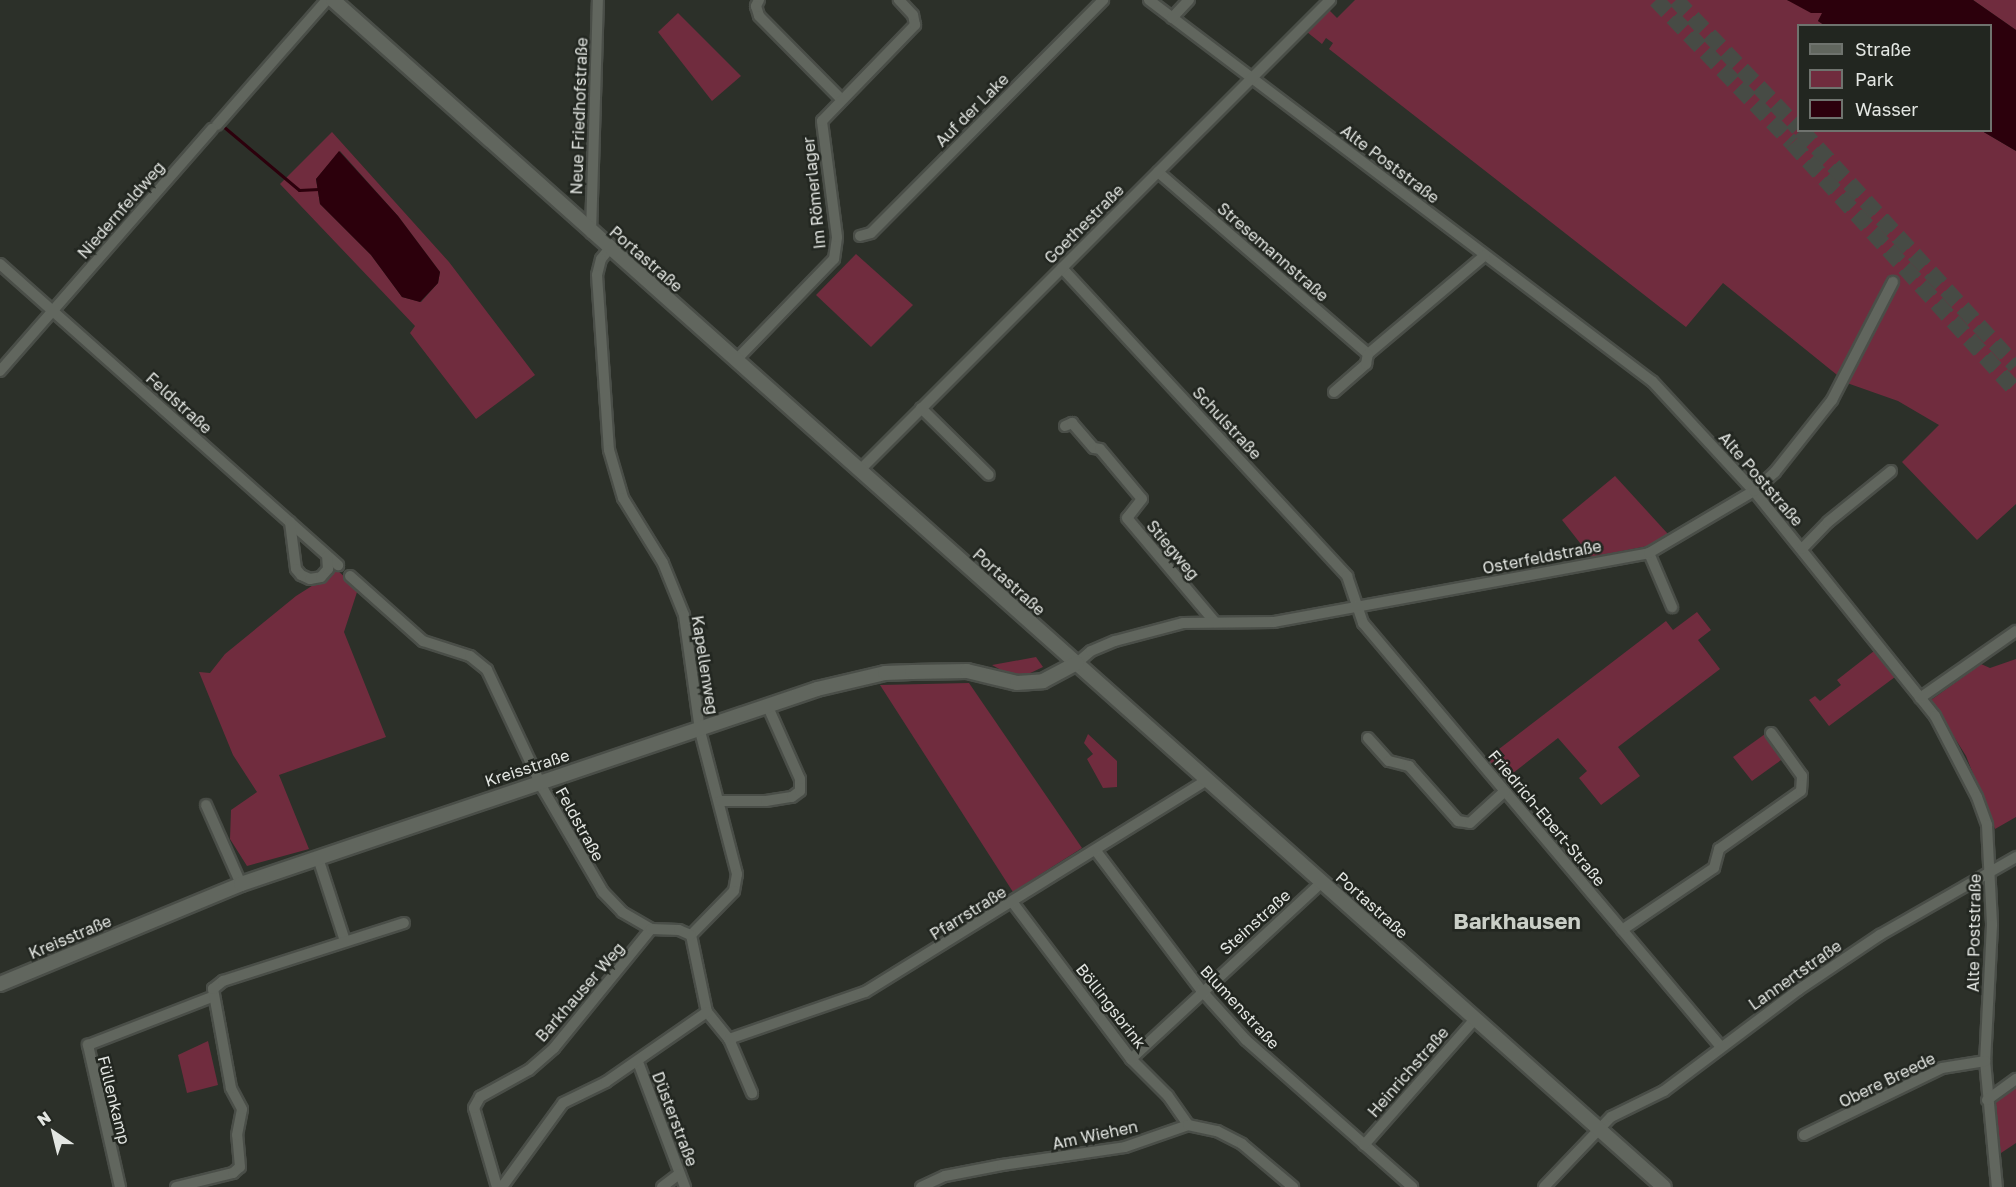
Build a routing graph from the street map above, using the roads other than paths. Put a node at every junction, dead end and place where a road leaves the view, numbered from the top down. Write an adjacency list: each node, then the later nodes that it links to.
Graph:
1 (327, 0): 21 (street, Niedernfeldweg)
2 (333, 0): 14 (main road, Portastraße)
3 (598, 0): 14 (street, Neue Friedhofstraße)
4 (759, 0): 12 (street)
5 (899, 0): 12 (street, Im Römerlager)
6 (1103, 0): 15 (street, Auf der Lake)
7 (1149, 0): 10 (street, Alte Poststraße)
8 (1189, 0): 10 (street)
9 (1330, 0): 11 (street, Goethestraße)
10 (1172, 18): 11 (street, Alte Poststraße)
11 (1252, 78): 13 (street, Goethestraße); 17 (street, Alte Poststraße)
12 (841, 99): 23 (street, Im Römerlager)
13 (1158, 172): 19 (street, Goethestraße); 22 (street, Stresemannstraße)
14 (591, 233): 16 (main road, Portastraße)
15 (860, 236)
16 (610, 248): 23 (main road, Portastraße); 45 (street, Kapellenweg)
17 (1485, 255): 22 (street); 31 (street, Alte Poststraße)
18 (0, 264): 21 (street, Feldstraße)
19 (1062, 268): 26 (street, Goethestraße); 38 (street, Schulstraße)
20 (1893, 282): 31 (street, Osterfeldstraße)
21 (53, 311): 24 (street, Niedernfeldweg); 32 (street, Feldstraße)
22 (1368, 354): 25 (street)
23 (736, 360): 28 (main road, Portastraße)
24 (0, 371)
25 (1334, 392)
26 (921, 408): 28 (street, Goethestraße); 30 (street)
27 (1065, 426): 40 (street, Stiegweg)
28 (860, 470): 42 (main road, Portastraße)
29 (1891, 471): 33 (street)
30 (989, 475)
31 (1754, 491): 33 (street, Alte Poststraße); 34 (street, Osterfeldstraße)
32 (290, 522): 35 (street, Feldstraße); 35 (street)
33 (1802, 549): 43 (street, Alte Poststraße)
34 (1649, 553): 38 (street, Osterfeldstraße); 39 (street)
35 (327, 556): 36 (street, Feldstraße)
36 (338, 565)
37 (350, 576): 49 (street, Feldstraße)
38 (1354, 606): 40 (street, Osterfeldstraße); 50 (street, Friedrich-Ebert-Straße)
39 (1672, 608)
40 (1215, 622): 42 (street, Osterfeldstraße)
41 (2016, 630): 43 (street)
42 (1077, 663): 44 (main road, Kreisstraße); 48 (main road, Portastraße)
43 (1920, 698): 56 (street, Alte Poststraße)
44 (768, 707): 45 (main road, Kreisstraße); 51 (street)
45 (700, 731): 49 (main road, Kreisstraße); 51 (street, Kapellenweg)
46 (1771, 733): 62 (street)
47 (1368, 738): 50 (street)
48 (1208, 779): 53 (street, Pfarrstraße); 57 (main road, Portastraße)
49 (540, 781): 55 (main road, Kreisstraße); 61 (street, Feldstraße)
50 (1505, 791): 62 (street, Friedrich-Ebert-Straße)
51 (720, 801): 63 (street, Kapellenweg)
52 (206, 805): 58 (street)
53 (1096, 851): 59 (street, Pfarrstraße); 66 (street, Blumenstraße)
54 (2016, 857): 56 (street, Lannertstraße)
55 (318, 858): 58 (main road, Kreisstraße); 64 (street)
56 (1991, 873): 71 (street, Lannertstraße); 73 (street, Alte Poststraße)
57 (1322, 882): 66 (street, Steinstraße); 69 (main road, Portastraße)
58 (241, 884): 65 (main road, Kreisstraße)
59 (1013, 903): 70 (street, Pfarrstraße); 72 (street, Böllingsbrink)
60 (404, 922): 64 (street, Füllenkamp)
61 (651, 929): 63 (street); 85 (street, Barkhauser Weg)
62 (1622, 930): 71 (street, Friedrich-Ebert-Straße)
63 (692, 935): 68 (street)
64 (345, 941): 67 (street, Füllenkamp)
65 (0, 984)
66 (1201, 990): 72 (street, Steinstraße); 81 (street, Blumenstraße)
67 (212, 997): 83 (street, Füllenkamp); 84 (street)
68 (707, 1012): 70 (street); 74 (street)
69 (1475, 1019): 79 (main road, Portastraße); 81 (street, Heinrichstraße)
70 (729, 1039): 76 (street)
71 (1721, 1047): 79 (street, Lannertstraße)
72 (1131, 1059): 78 (street, Böllingsbrink)
73 (1985, 1061): 77 (street, Alte Poststraße); 80 (street, Obere Breede)
74 (638, 1062): 82 (street, Düsterstraße); 86 (street)
75 (2016, 1079): 77 (street)
76 (752, 1093)
77 (1987, 1100): 94 (street, Alte Poststraße)
78 (1188, 1125): 89 (street, Am Wiehen); 90 (street)
79 (1598, 1128): 92 (street, Lannertstraße); 93 (main road, Portastraße)
80 (1804, 1136)
81 (1364, 1145): 91 (street, Blumenstraße)
82 (680, 1174): 87 (street); 88 (street, Düsterstraße)
83 (120, 1187)
84 (176, 1187)
85 (497, 1187)
86 (502, 1187)
87 (662, 1187)
88 (685, 1187)
89 (921, 1187)
90 (1293, 1187)
91 (1412, 1187)
92 (1544, 1187)
93 (1664, 1187)
94 (1997, 1187)

